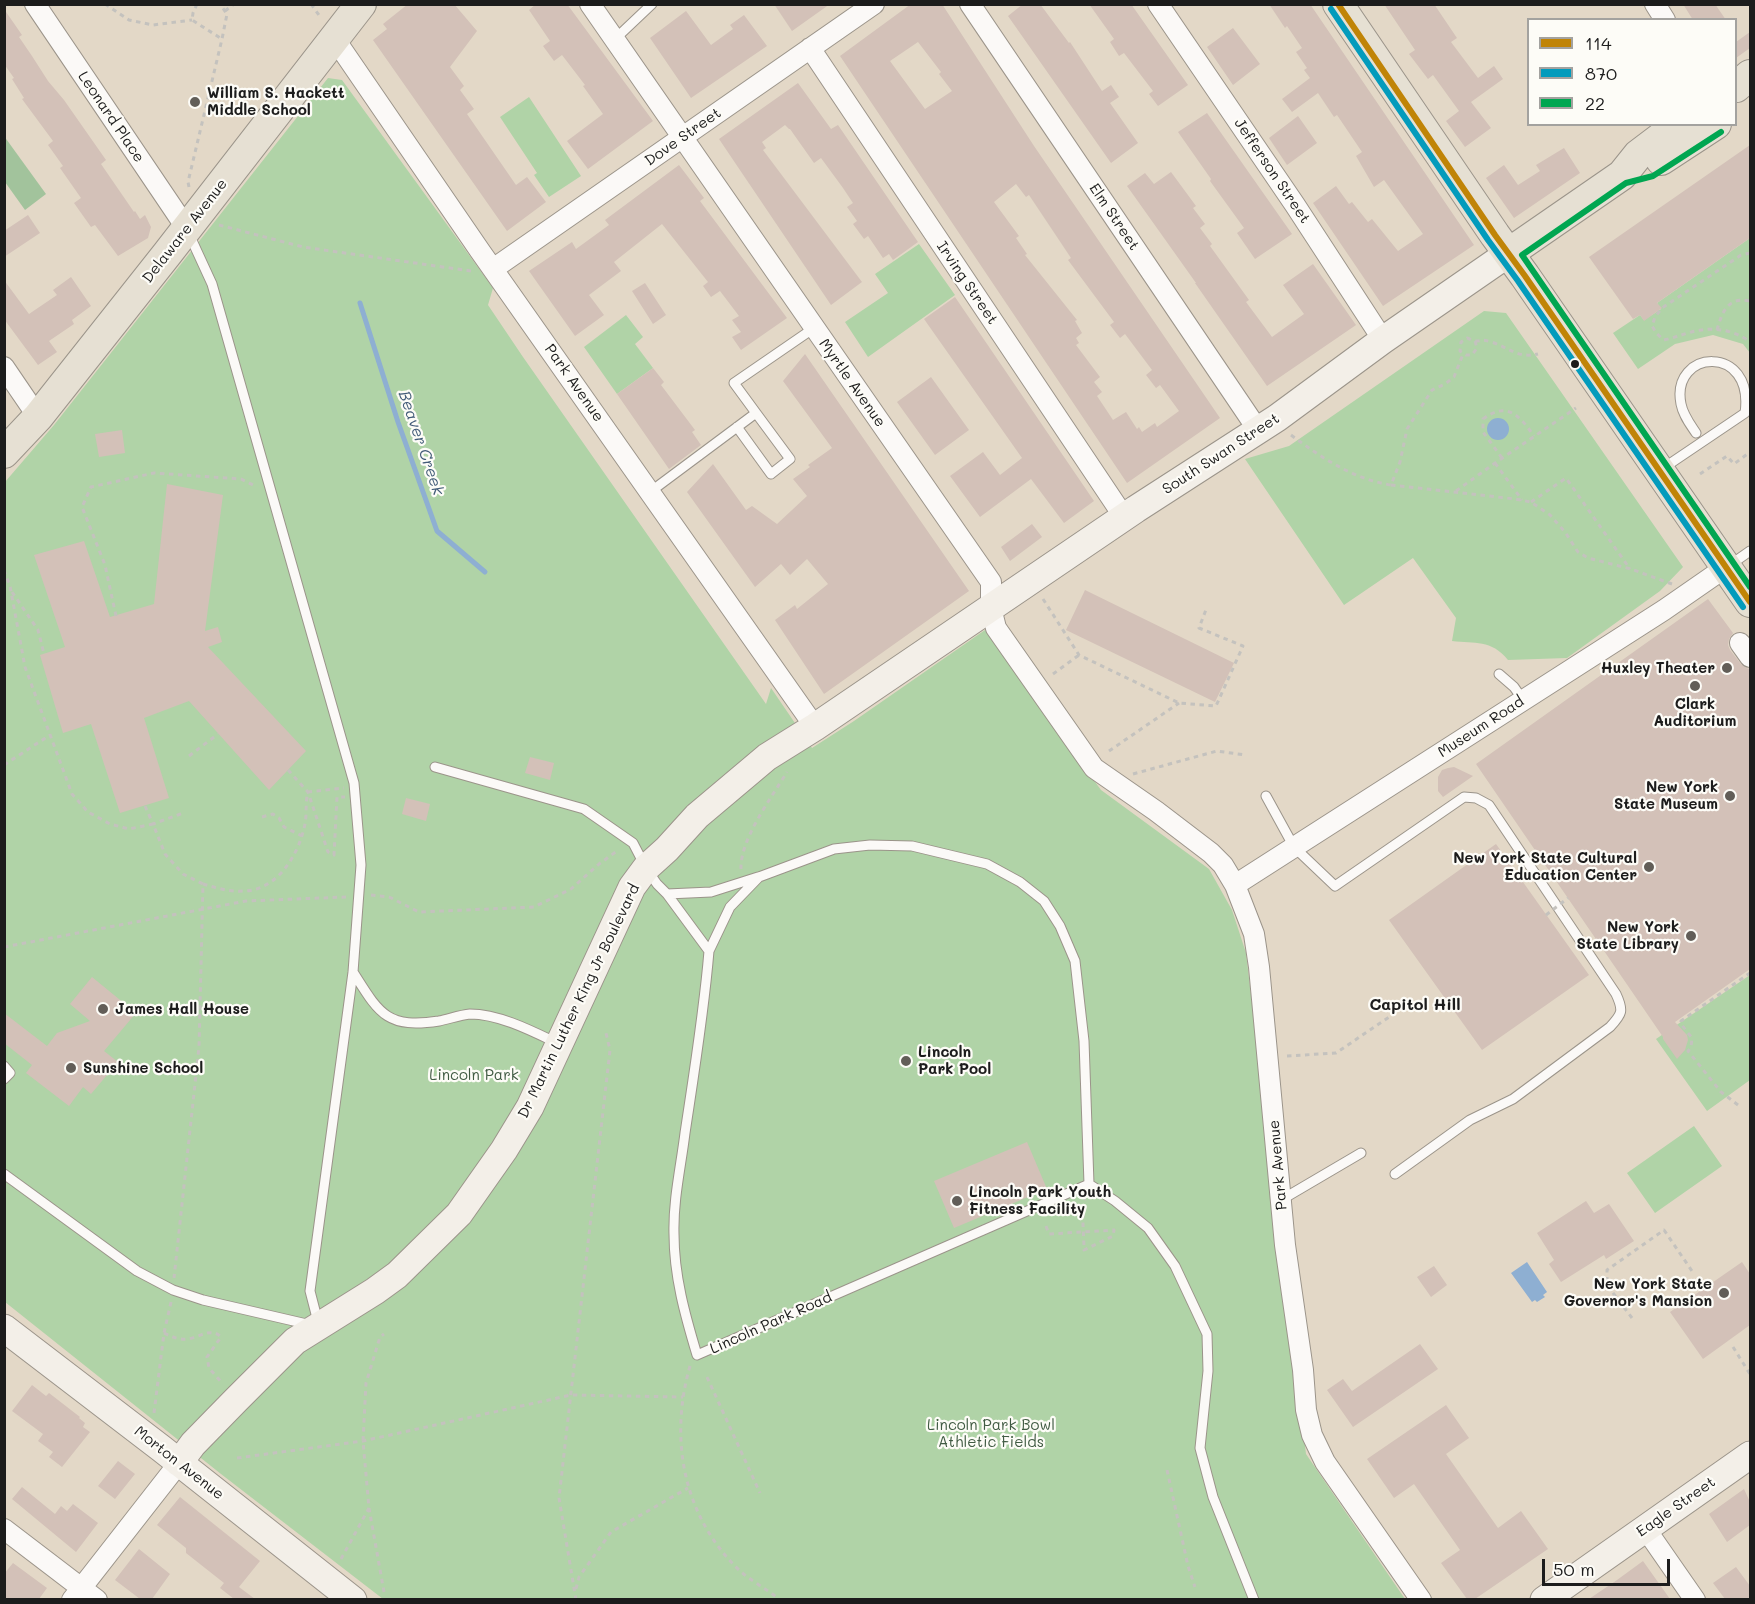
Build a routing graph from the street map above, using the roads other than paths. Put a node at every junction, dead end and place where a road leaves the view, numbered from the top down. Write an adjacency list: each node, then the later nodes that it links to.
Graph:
1 (35, 4): 22 (street, Leonard Place)
2 (361, 4): 11 (main road, Delaware Avenue)
3 (590, 4): 12 (street, Myrtle Avenue)
4 (652, 4): 12 (lane)
5 (874, 4): 13 (street, Dove Street)
6 (970, 4): 31 (street, Elm Street)
7 (1158, 4): 26 (street, Jefferson Street)
8 (1338, 4): 23 (main road)
9 (1655, 4): 10 (street)
10 (1664, 18)
11 (328, 30): 22 (main road, Delaware Avenue); 24 (street, Park Avenue)
12 (614, 40): 20 (street, Myrtle Avenue)
13 (810, 48): 20 (street, Dove Street); 36 (street, Irving Street)
14 (1750, 75): 15 (main road)
15 (1737, 86)
16 (1750, 102): 17 (main road)
17 (1737, 110)
18 (1676, 126): 21 (main road, South Swan Street)
19 (1713, 126): 21 (main road, South Swan Street)
20 (682, 138): 24 (street, Dove Street); 25 (street, Myrtle Avenue)
21 (1622, 175): 23 (main road, South Swan Street)
22 (187, 229): 29 (main road, Delaware Avenue); 52 (lane)
23 (1509, 254): 26 (street, South Swan Street); 34 (main road)
24 (493, 269): 35 (street, Park Avenue)
25 (814, 327): 28 (lane); 39 (street, Myrtle Avenue)
26 (1383, 340): 31 (street, South Swan Street)
27 (4, 367): 29 (street)
28 (756, 413): 30 (lane); 30 (lane)
29 (38, 417): 33 (main road, Delaware Avenue)
30 (736, 428): 35 (lane)
31 (1258, 430): 36 (street, South Swan Street)
32 (1696, 433): 34 (lane)
33 (4, 453)
34 (1660, 471): 37 (main road)
35 (650, 492): 42 (street, Park Avenue)
36 (1124, 517): 39 (street, South Swan Street)
37 (1738, 559): 38 (main road); 41 (street, Museum Road)
38 (1750, 602)
39 (991, 608): 42 (street, South Swan Street); 44 (street, Myrtle Avenue)
40 (1499, 674): 41 (lane)
41 (1523, 700): 46 (street, Museum Road)
42 (816, 727): 47 (street, Dr Martin Luther King Jr Boulevard)
43 (435, 767): 47 (lane)
44 (1094, 768): 49 (street, Park Avenue)
45 (1266, 796): 46 (lane)
46 (1294, 847): 49 (street, Museum Road); 58 (lane)
47 (646, 868): 50 (lane); 53 (street, Dr Martin Luther King Jr Boulevard)
48 (759, 877): 50 (lane, Lincoln Park Road); 51 (lane, Lincoln Park Road); 59 (lane, Lincoln Park Road)
49 (1235, 885): 60 (street, Park Avenue)
50 (667, 894): 51 (lane)
51 (709, 951): 59 (lane, Lincoln Park Road)
52 (353, 972): 53 (lane); 61 (lane)
53 (559, 1044): 61 (street, Dr Martin Luther King Jr Boulevard)
54 (4, 1066): 55 (lane)
55 (4, 1079)
56 (1361, 1153): 60 (lane)
57 (4, 1174): 61 (lane)
58 (1395, 1174)
59 (1089, 1184): 71 (lane)
60 (1281, 1200): 72 (street, Park Avenue)
61 (319, 1327): 63 (street, Dr Martin Luther King Jr Boulevard)
62 (4, 1328): 63 (street, Morton Avenue)
63 (178, 1463): 67 (street); 70 (street, Morton Avenue)
64 (1748, 1464): 65 (street, Eagle Street)
65 (1645, 1528): 68 (street, Eagle Street); 73 (street)
66 (4, 1529): 67 (street)
67 (77, 1593): 69 (street)
68 (1554, 1596)
69 (98, 1599)
70 (353, 1599)
71 (1254, 1599)
72 (1421, 1599)
73 (1695, 1599)

